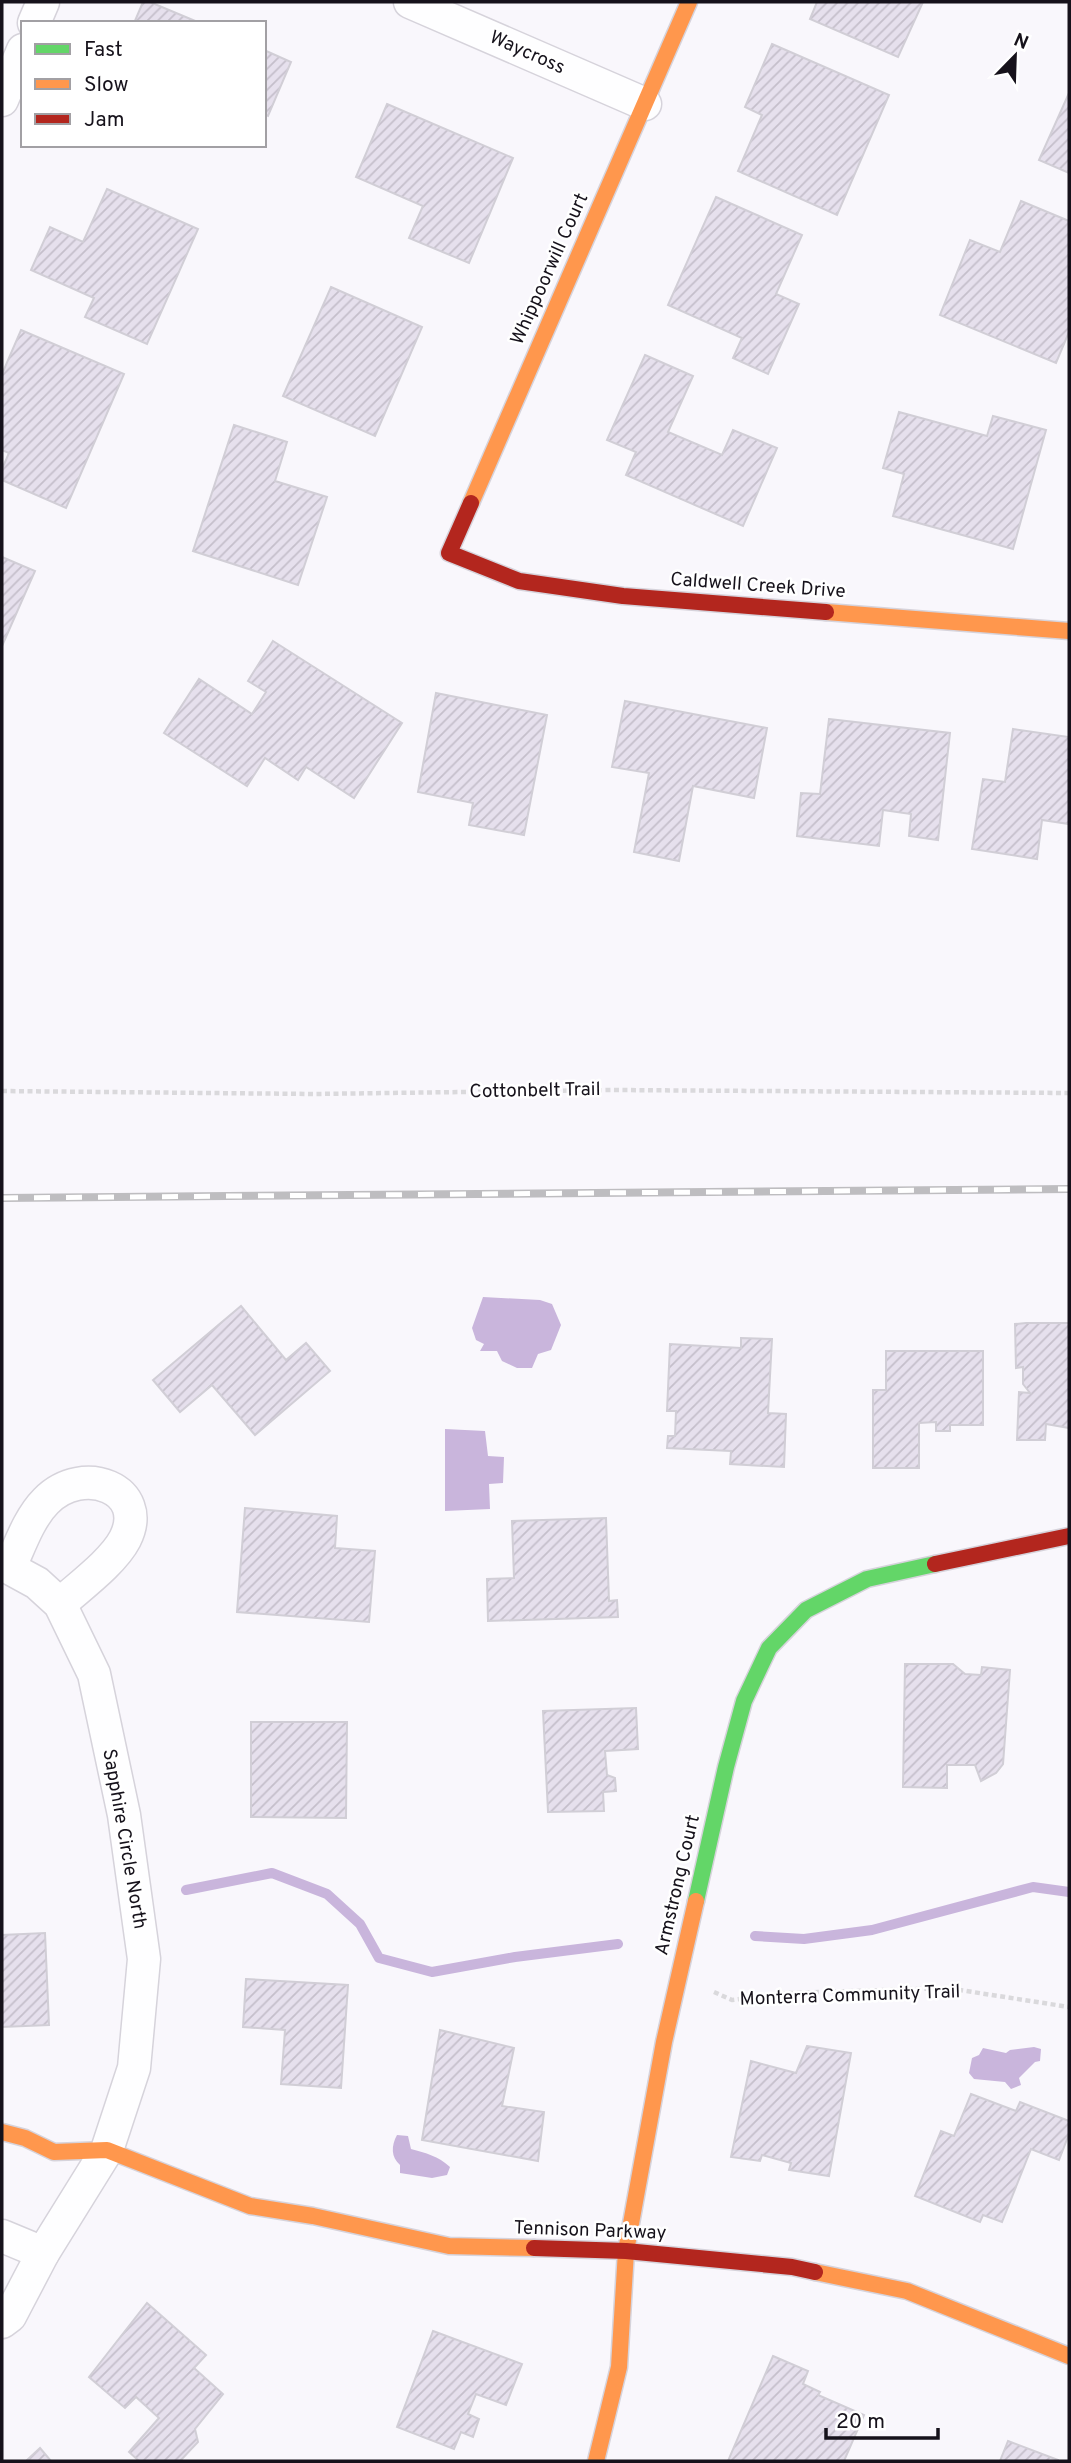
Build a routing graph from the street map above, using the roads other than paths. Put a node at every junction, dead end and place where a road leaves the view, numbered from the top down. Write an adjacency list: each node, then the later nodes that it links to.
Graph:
1 (43, 2): 4 (street)
2 (410, 2): 7 (street, Waycross)
3 (689, 2): 7 (street, Whippoorwill Court)
4 (35, 21)
5 (21, 55): 6 (street)
6 (2, 100)
7 (645, 104): 8 (street, Whippoorwill Court)
8 (449, 554): 9 (street, Caldwell Creek Drive)
9 (1069, 631)
10 (1069, 1536): 16 (street, Armstrong Court)
11 (6, 1566): 12 (street, Sapphire Circle North); 12 (street)
12 (60, 1604): 14 (street, Sapphire Circle North)
13 (2, 2132): 14 (street)
14 (107, 2150): 16 (street, Tennison Parkway); 17 (street, Sapphire Circle North)
15 (2, 2236): 17 (street)
16 (626, 2251): 19 (street, Tennison Parkway); 20 (street, Armstrong Court)
17 (43, 2253): 18 (street, Sapphire Circle North)
18 (2, 2322)
19 (1069, 2356)
20 (596, 2461)

